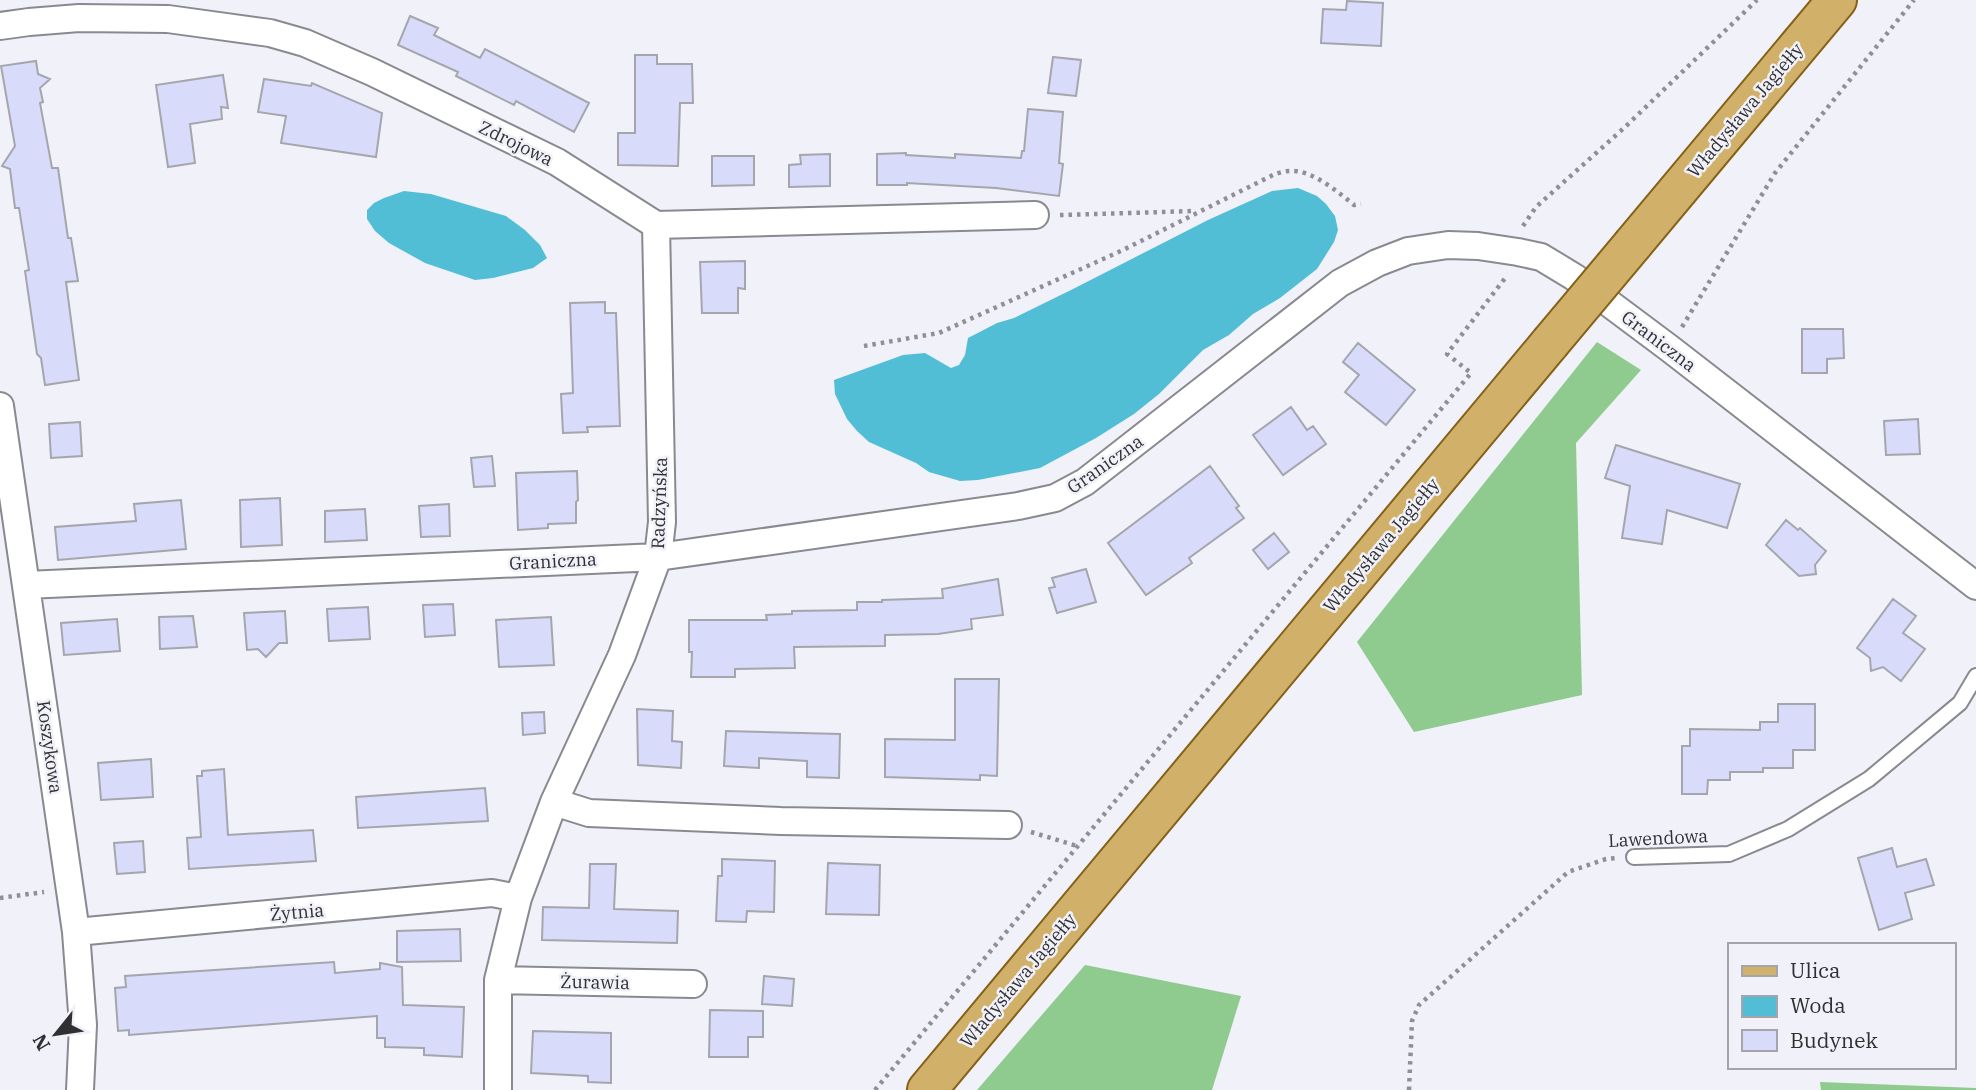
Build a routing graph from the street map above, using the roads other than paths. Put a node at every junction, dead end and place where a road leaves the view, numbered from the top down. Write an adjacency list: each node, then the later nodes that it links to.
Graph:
1 (1837, 0): 19 (main road, Władysława Jagiełły, bridge)
2 (0, 26): 4 (street, Zdrojowa)
3 (1035, 215): 4 (street)
4 (656, 225): 6 (street, Radzyńska)
5 (0, 406): 7 (street, Koszykowa)
6 (658, 556): 7 (street, Graniczna); 8 (street, Graniczna); 10 (street, Radzyńska)
7 (26, 585): 14 (street, Koszykowa)
8 (1976, 586)
9 (1976, 676): 12 (lane, Lawendowa)
10 (554, 802): 11 (street); 13 (street, Radzyńska)
11 (1008, 825)
12 (1634, 857)
13 (518, 898): 14 (street, Żytnia); 15 (street, Radzyńska)
14 (76, 932): 17 (street, Koszykowa)
15 (498, 980): 16 (street, Żurawia); 18 (street, Radzyńska)
16 (693, 984)
17 (80, 1090)
18 (498, 1090)
19 (927, 1090)

